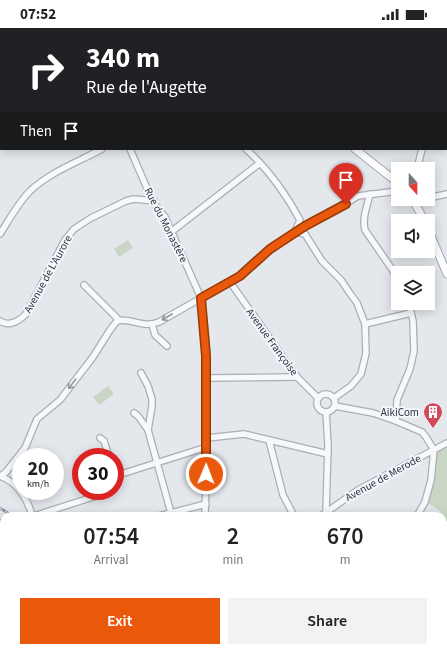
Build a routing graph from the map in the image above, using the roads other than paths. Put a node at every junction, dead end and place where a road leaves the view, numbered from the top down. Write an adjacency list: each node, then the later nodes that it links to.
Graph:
1 (100, 150): 16 (street)
2 (130, 150): 13 (street, Rue du Monastère)
3 (247, 150): 7 (street)
4 (356, 150): 8 (main road)
5 (422, 150): 6 (street)
6 (419, 162)
7 (260, 163): 14 (street); 15 (street)
8 (391, 177)
9 (391, 192): 10 (street)
10 (370, 194): 15 (street); 18 (street)
11 (447, 194): 12 (street)
12 (435, 197)
13 (154, 201): 14 (street, Rue du Monastère); 25 (street, Avenue de L'Aurore)
14 (171, 232): 22 (street, Rue du Monastère)
15 (295, 232): 20 (street); 28 (street)
16 (0, 234)
17 (435, 246): 19 (main road)
18 (391, 268)
19 (447, 274)
20 (230, 282): 22 (street); 31 (street, Avenue Françoise)
21 (84, 286): 26 (street)
22 (201, 298): 27 (street, one-way to 27); 32 (street, Rue du Monastère)
23 (410, 310): 24 (street)
24 (411, 313): 28 (street); 38 (street)
25 (0, 321)
26 (117, 321): 27 (street); 50 (street, one-way to 50)
27 (152, 324): 29 (street)
28 (365, 324): 34 (street)
29 (167, 346)
30 (141, 373): 39 (street)
31 (297, 377): 32 (street); 33 (street, Avenue Françoise)
32 (207, 378): 41 (street, Rue du Monastère)
33 (318, 398): 34 (street); 36 (street)
34 (334, 398): 35 (street)
35 (335, 406): 36 (street); 38 (street)
36 (326, 412): 47 (street)
37 (134, 414): 39 (street)
38 (396, 421): 46 (street)
39 (148, 430): 48 (street)
40 (100, 438): 45 (street)
41 (207, 438): 42 (street); 44 (street, Rue du Monastère)
42 (269, 440): 47 (street); 58 (street)
43 (447, 443): 46 (street, Avenue de Merode)
44 (207, 447): 48 (street); 52 (street, Rue du Monastère)
45 (106, 448)
46 (434, 450): 60 (street, Avenue de Merode); 61 (street)
47 (328, 454): 59 (street)
48 (157, 462): 49 (street); 55 (street)
49 (124, 472)
50 (0, 475): 53 (street)
51 (83, 500): 54 (street)
52 (206, 504): 56 (street); 57 (street, Rue du Monastère)
53 (32, 512)
54 (46, 512)
55 (170, 512)
56 (174, 512)
57 (205, 512)
58 (292, 512)
59 (324, 512)
60 (328, 512)
61 (419, 512)

